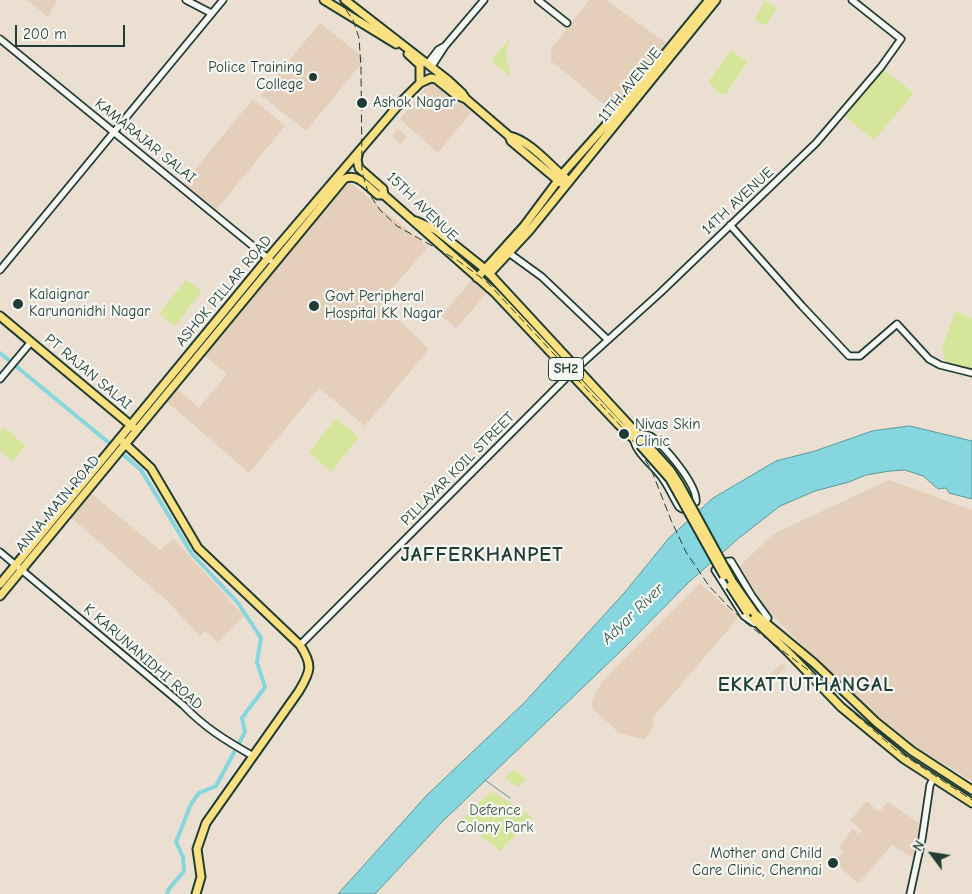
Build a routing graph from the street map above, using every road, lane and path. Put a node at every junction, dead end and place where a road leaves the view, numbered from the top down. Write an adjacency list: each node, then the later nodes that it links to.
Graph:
1 (186, 0): 10 (street)
2 (223, 0): 10 (street)
3 (324, 0): 14 (main road)
4 (345, 0): 13 (main road)
5 (484, 0): 13 (street)
6 (538, 0): 11 (street)
7 (708, 0): 18 (main road, 11TH AVENUE)
8 (716, 0): 20 (main road, 11TH AVENUE)
9 (852, 0): 23 (street, 14TH AVENUE)
10 (211, 14): 16 (street)
11 (567, 23)
12 (0, 39): 16 (street, KAMARAJAR SALAI)
13 (430, 64): 15 (main road)
14 (420, 84): 15 (main road); 17 (main road, ASHOK PILLAR ROAD)
15 (466, 99): 18 (main road)
16 (114, 132): 26 (street, KAMARAJAR SALAI); 27 (street)
17 (359, 152): 19 (main road, ASHOK PILLAR ROAD); 21 (main road, 15TH AVENUE)
18 (561, 174): 20 (main road); 24 (main road, 11TH AVENUE)
19 (342, 176): 21 (main road); 26 (main road, ASHOK PILLAR ROAD)
20 (567, 183): 24 (main road, 11TH AVENUE)
21 (384, 195): 22 (main road, 15TH AVENUE)
22 (409, 218): 28 (main road); 29 (main road, 15TH AVENUE)
23 (730, 226): 32 (street, 14TH AVENUE); 35 (street)
24 (526, 228): 25 (main road); 28 (main road)
25 (508, 253): 28 (main road); 32 (street)
26 (271, 261): 38 (main road, ASHOK PILLAR ROAD)
27 (0, 270)
28 (487, 272): 29 (main road); 34 (main road, SH2)
29 (478, 278): 36 (main road, SH2)
30 (0, 316): 33 (main road, PT RAJAN SALAI)
31 (0, 321): 33 (main road, PT RAJAN SALAI)
32 (608, 340): 34 (street, 14TH AVENUE)
33 (30, 343): 37 (street); 38 (main road, PT RAJAN SALAI)
34 (578, 368): 39 (main road, SH2)
35 (972, 373)
36 (570, 374): 39 (main road, SH2); 46 (street, PILLAYAR KOIL STREET)
37 (0, 379)
38 (132, 429): 40 (main road, ANNA MAIN ROAD)
39 (634, 435): 39 (street); 45 (main road, SH2, bridge)
40 (118, 446): 42 (main road, ANNA MAIN ROAD); 46 (main road)
41 (0, 552): 42 (street, K KARUNANIDHI ROAD)
42 (18, 567): 43 (main road, ANNA MAIN ROAD); 44 (main road, ANNA MAIN ROAD); 47 (street, K KARUNANIDHI ROAD)
43 (0, 584)
44 (0, 596)
45 (761, 624): 45 (street); 48 (main road, SH2); 49 (main road, SH2)
46 (300, 645): 47 (main road)
47 (255, 754): 51 (main road)
48 (933, 779): 50 (main road, SH2); 52 (street)
49 (972, 790)
50 (972, 803)
51 (196, 894)
52 (910, 894)

